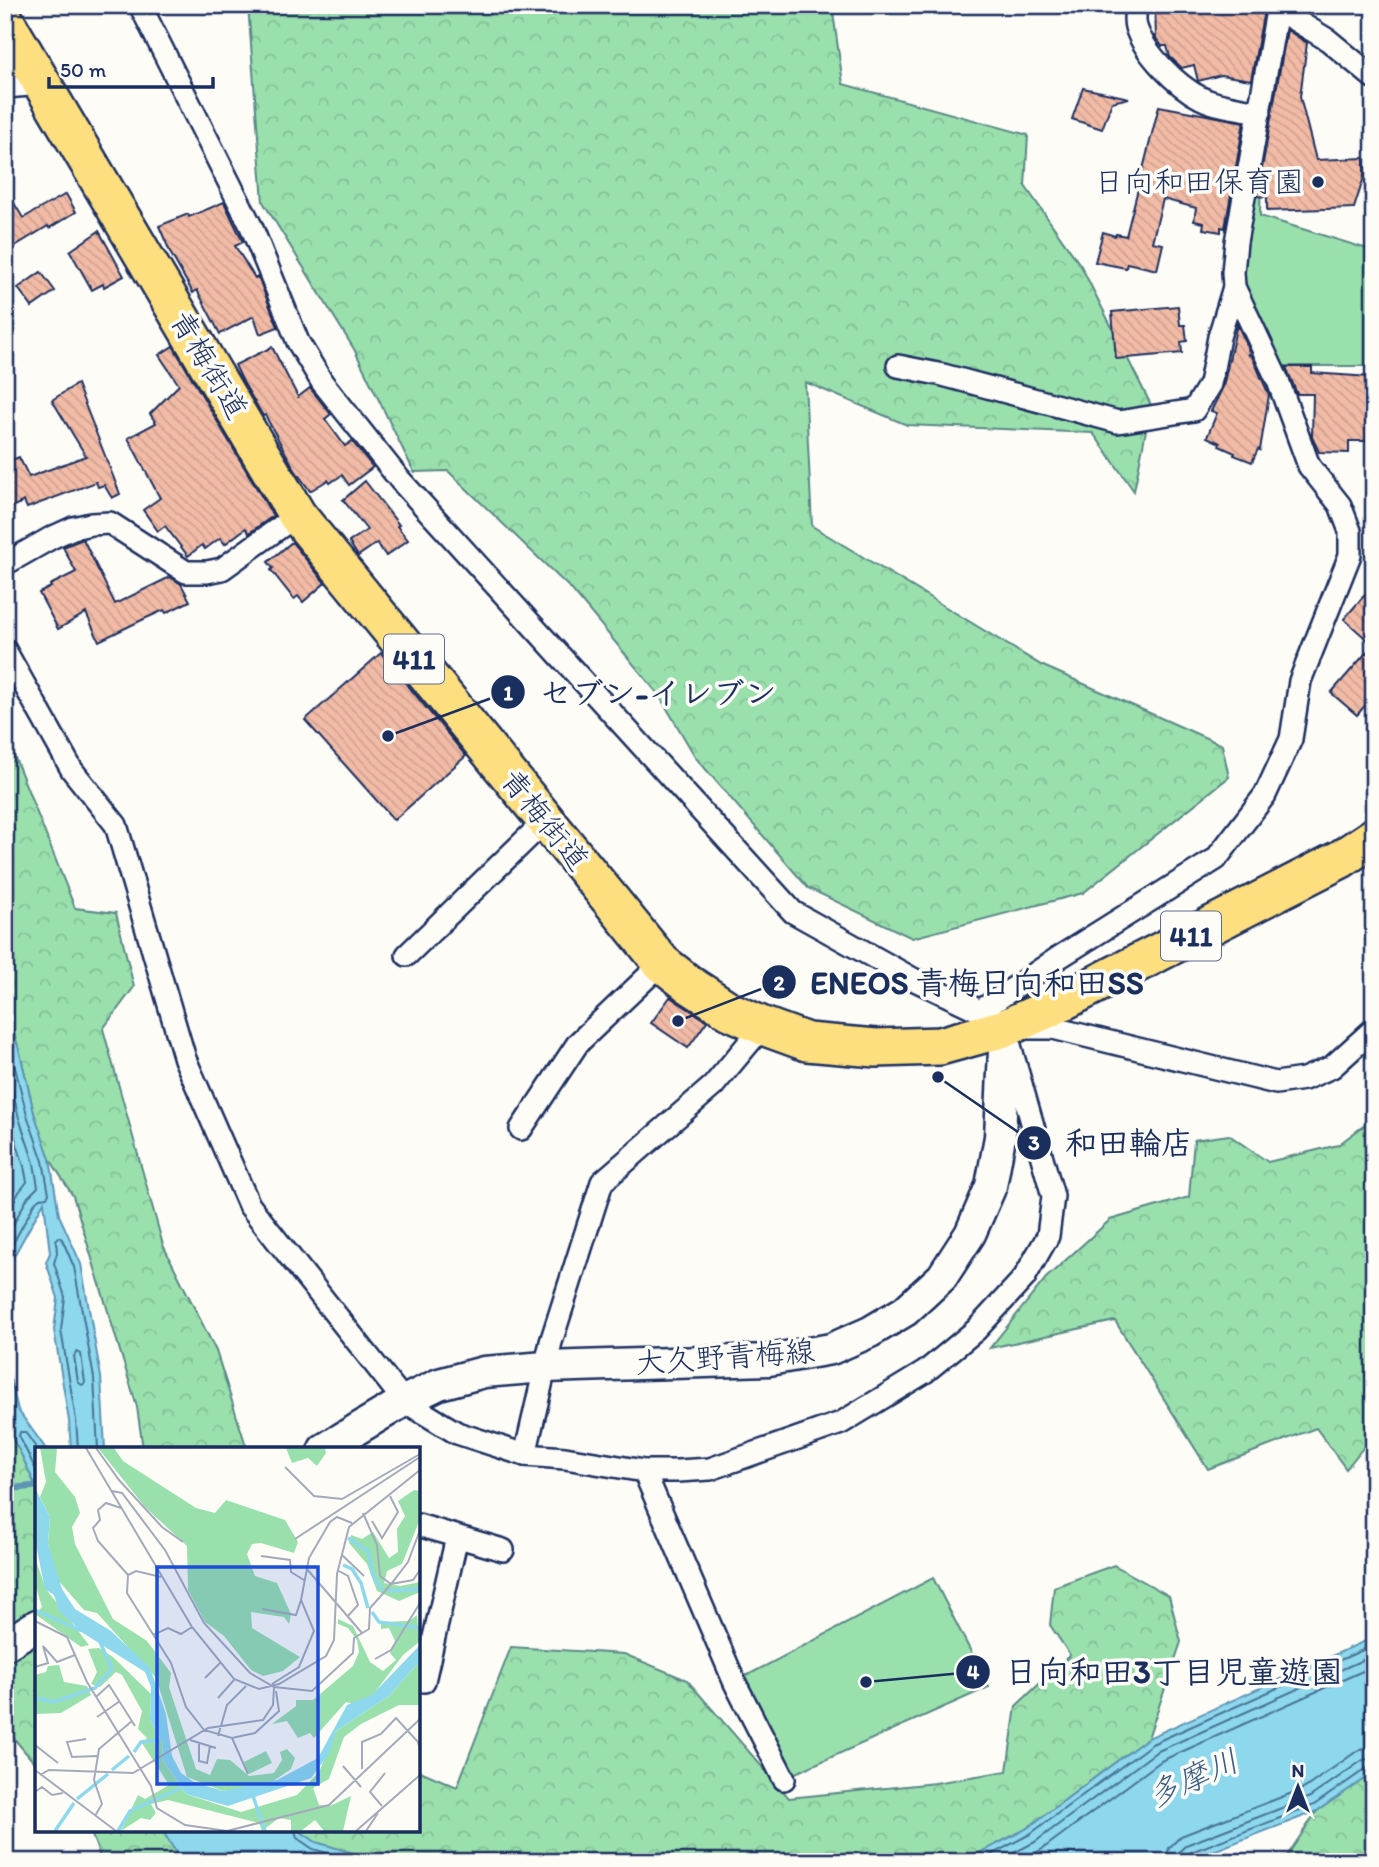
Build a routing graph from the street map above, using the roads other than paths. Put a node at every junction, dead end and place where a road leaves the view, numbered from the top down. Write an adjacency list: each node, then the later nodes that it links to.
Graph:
1 (140, 5): 18 (street)
2 (1136, 5): 8 (street)
3 (1277, 7): 5 (street); 8 (street)
4 (5, 21): 6 (highway, 青梅街道 / 411)
5 (1374, 78)
6 (43, 84): 7 (street); 11 (highway, 青梅街道 / 411)
7 (5, 87)
8 (1260, 111): 9 (street)
9 (1234, 287): 10 (street); 18 (street)
10 (898, 366)
11 (297, 514): 12 (street); 14 (highway, 青梅街道 / 411)
12 (5, 564)
13 (5, 650): 23 (street)
14 (545, 821): 16 (street); 17 (highway, 青梅街道 / 411)
15 (1374, 837): 18 (highway, 青梅街道 / 411)
16 (407, 955)
17 (662, 963): 19 (highway, 青梅街道 / 411); 21 (street)
18 (992, 1019): 19 (highway, 青梅街道 / 411); 20 (street); 22 (main road, 大久野青梅線); 26 (street)
19 (763, 1026): 22 (street)
20 (1374, 1029)
21 (521, 1129)
22 (545, 1367): 23 (main road, 大久野青梅線); 25 (street)
23 (404, 1401): 24 (main road, 大久野青梅線); 25 (street)
24 (327, 1447)
25 (525, 1455): 26 (street)
26 (645, 1471): 33 (street)
27 (420, 1526): 28 (street)
28 (457, 1537): 29 (street); 32 (street)
29 (503, 1550)
30 (35, 1626): 31 (main road)
31 (5, 1645)
32 (420, 1680)
33 (784, 1779)

